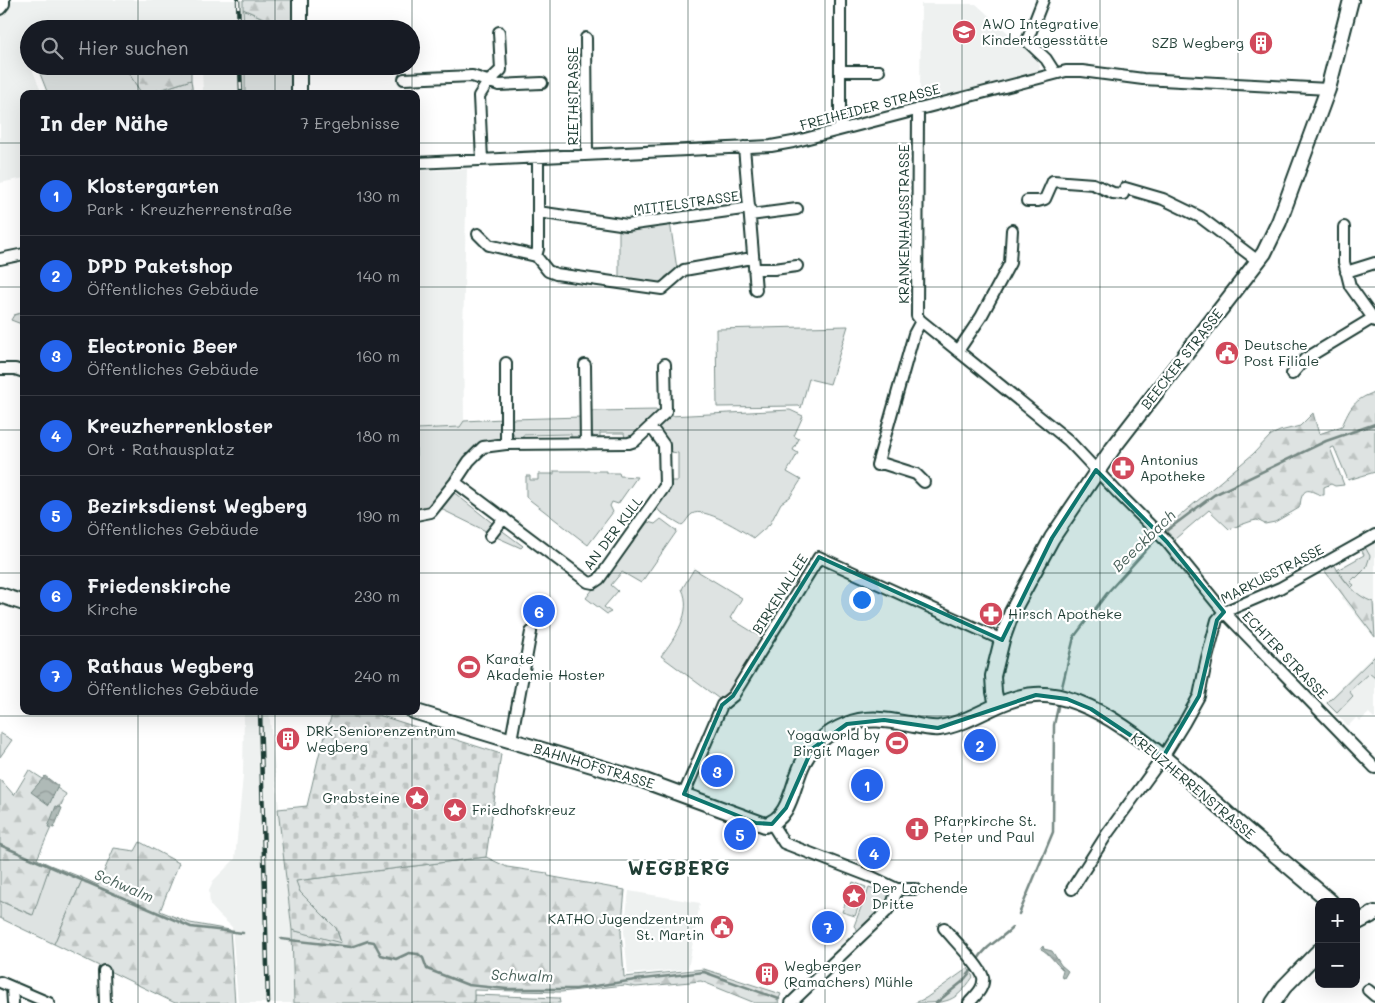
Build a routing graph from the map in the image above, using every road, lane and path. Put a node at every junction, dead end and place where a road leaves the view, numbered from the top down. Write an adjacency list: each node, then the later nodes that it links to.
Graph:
1 (4, 0): 6 (street)
2 (300, 0): 7 (street)
3 (840, 0): 10 (street)
4 (1043, 0): 12 (street)
5 (1351, 0): 17 (street, BEECKER STRASSE)
6 (0, 9)
7 (300, 20)
8 (500, 32): 15 (street)
9 (586, 38): 22 (street, RIETHSTRASSE)
10 (840, 71): 11 (street); 20 (street)
11 (879, 71)
12 (1056, 73): 17 (street, FREIHEIDER STRASSE); 19 (street, FREIHEIDER STRASSE)
13 (299, 75): 18 (street)
14 (404, 79): 15 (street)
15 (488, 82): 16 (street); 24 (street)
16 (542, 83)
17 (1328, 89): 36 (street, BEECKER STRASSE)
18 (299, 90)
19 (918, 108): 20 (street, FREIHEIDER STRASSE); 43 (street, KRANKENHAUSSTRASSE)
20 (840, 130): 21 (street, FREIHEIDER STRASSE)
21 (744, 147): 22 (street, FREIHEIDER STRASSE); 28 (street)
22 (587, 154): 23 (street, FREIHEIDER STRASSE)
23 (538, 157): 24 (street, FREIHEIDER STRASSE); 29 (street)
24 (482, 160): 25 (street, FREIHEIDER STRASSE)
25 (420, 163)
26 (1027, 201): 36 (street)
27 (797, 209): 28 (street, MITTELSTRASSE)
28 (750, 211): 29 (street, MITTELSTRASSE); 37 (street)
29 (538, 212): 34 (street)
30 (1344, 228): 40 (street)
31 (1012, 230): 44 (street)
32 (478, 234): 34 (street)
33 (20, 255): 35 (street)
34 (536, 256): 37 (street)
35 (0, 259)
36 (1258, 261): 54 (street, BEECKER STRASSE)
37 (753, 263): 39 (street); 41 (street)
38 (1375, 263): 40 (street)
39 (797, 266)
40 (1346, 272): 42 (street)
41 (756, 290)
42 (1374, 320): 50 (street)
43 (921, 321): 44 (street, KRANKENHAUSSTRASSE); 56 (street)
44 (958, 351): 54 (street, KRANKENHAUSSTRASSE)
45 (506, 363): 52 (street)
46 (665, 364): 51 (street)
47 (585, 366): 53 (street)
48 (1, 370): 49 (street)
49 (20, 371)
50 (1292, 374)
51 (650, 427): 53 (street); 58 (street, AN DER KULL)
52 (506, 444): 53 (street); 55 (street)
53 (586, 444)
54 (1096, 470): 63 (street, ECHTER STRASSE); 65 (street, BEECKER STRASSE)
55 (455, 482): 57 (street); 58 (street, AN DER KULL)
56 (924, 482)
57 (420, 514)
58 (504, 518): 59 (street)
59 (490, 536)
60 (1375, 536): 63 (street, MARKUSSTRASSE)
61 (0, 595): 62 (street)
62 (20, 602)
63 (1224, 612): 69 (street, MARKUSSTRASSE); 70 (street, ECHTER STRASSE)
64 (531, 632): 68 (street)
65 (1002, 640): 66 (street, BEECKER STRASSE); 71 (street, BIRKENALLEE)
66 (997, 705): 69 (street, KREUZHERRENSTRASSE); 72 (street, KREUZHERRENSTRASSE)
67 (420, 713): 68 (street, BAHNHOFSTRASSE)
68 (511, 740): 71 (street, BAHNHOFSTRASSE)
69 (1163, 758): 75 (street, MARKUSSTRASSE); 76 (street, KREUZHERRENSTRASSE)
70 (1375, 768)
71 (684, 794): 72 (street, BAHNHOFSTRASSE)
72 (772, 824): 73 (street)
73 (897, 889): 74 (street); 84 (street)
74 (915, 889)
75 (1072, 889)
76 (1326, 898)
77 (1375, 912): 78 (street)
78 (1360, 921)
79 (944, 928): 88 (street)
80 (1315, 955): 89 (street)
81 (104, 971): 87 (street)
82 (0, 982): 83 (street)
83 (12, 988): 85 (street); 86 (street)
84 (792, 1001)
85 (12, 1003)
86 (49, 1003)
87 (105, 1003)
88 (968, 1003)
89 (1272, 1003)

